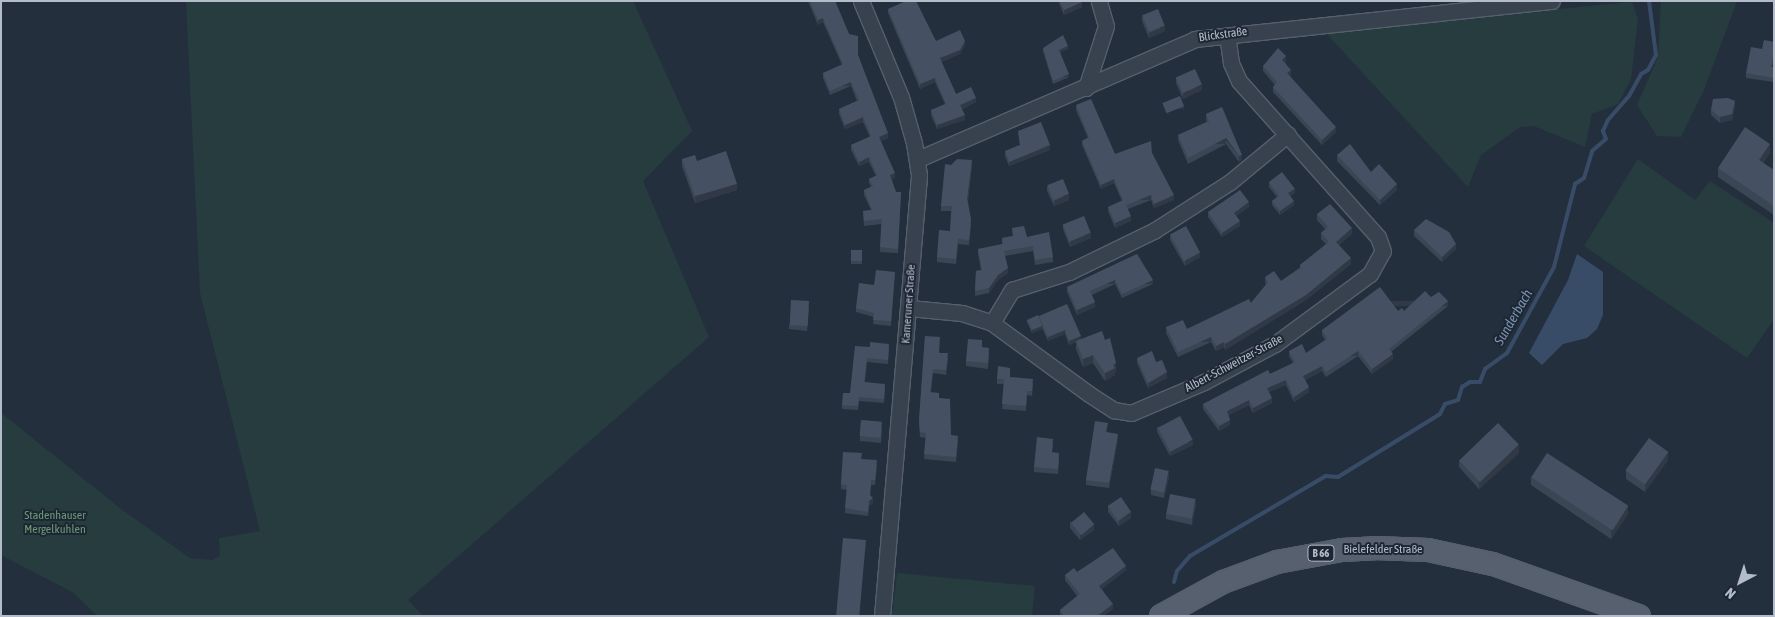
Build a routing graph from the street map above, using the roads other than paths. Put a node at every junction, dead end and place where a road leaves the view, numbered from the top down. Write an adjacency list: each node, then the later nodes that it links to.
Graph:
1 (861, 1): 7 (street, Kameruner Straße)
2 (1100, 1): 5 (street)
3 (1552, 1): 4 (street, Blickstraße)
4 (1227, 36): 5 (street, Blickstraße); 6 (street, Albert-Schweitzer-Straße)
5 (1086, 88): 7 (street, Blickstraße)
6 (1288, 134): 9 (street); 9 (street, Albert-Schweitzer-Straße)
7 (918, 159): 8 (street, Kameruner Straße)
8 (909, 308): 9 (street, Albert-Schweitzer-Straße); 10 (street, Kameruner Straße)
9 (992, 323)
10 (882, 616)
11 (1161, 616): 12 (main road, Bielefelder Straße / B 66)
12 (1639, 616)

